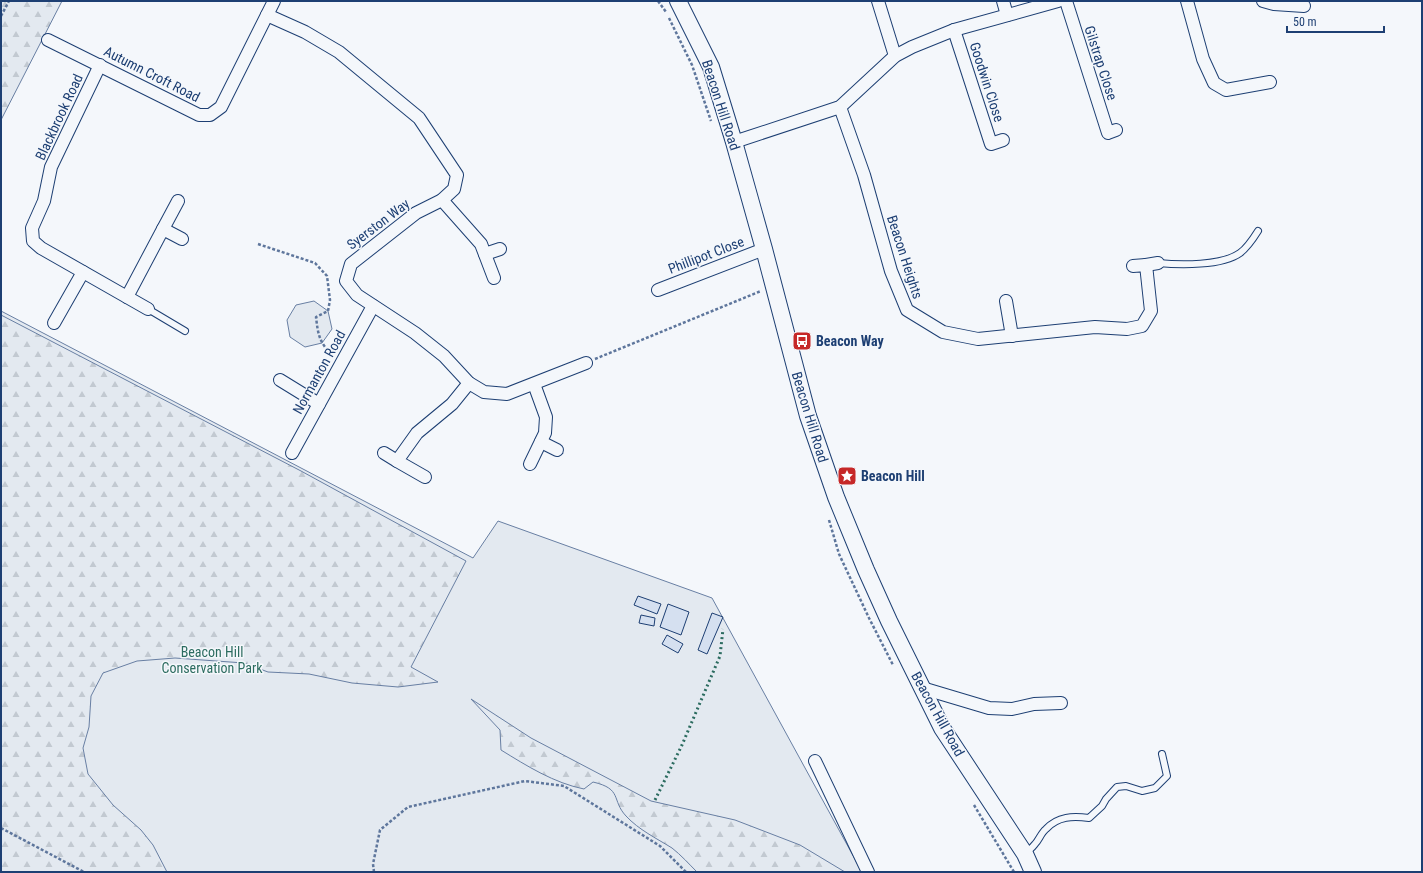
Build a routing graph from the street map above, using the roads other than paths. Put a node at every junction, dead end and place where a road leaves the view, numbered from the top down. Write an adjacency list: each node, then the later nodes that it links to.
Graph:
1 (274, 1): 10 (street, Autumn Croft Road)
2 (678, 1): 19 (street, Beacon Hill Road)
3 (878, 1): 14 (street)
4 (1002, 1): 11 (street)
5 (1058, 1): 11 (street)
6 (1066, 1): 18 (street, Gilstrap Close)
7 (1187, 1): 16 (street)
8 (1263, 1): 9 (street)
9 (1304, 6)
10 (267, 15): 15 (street, Autumn Croft Road); 21 (street, Syerston Way)
11 (1007, 15): 12 (street)
12 (954, 30): 14 (street); 20 (street, Goodwin Close)
13 (48, 40): 15 (street, Autumn Croft Road)
14 (895, 56): 17 (street)
15 (100, 65): 32 (street, Blackbrook Road)
16 (1270, 82)
17 (840, 107): 19 (street); 41 (street, Beacon Heights)
18 (1108, 133)
19 (734, 142): 27 (street, Beacon Hill Road)
20 (991, 144)
21 (442, 200): 28 (street); 37 (street, Syerston Way)
22 (178, 201): 23 (street)
23 (163, 229): 25 (street); 35 (street)
24 (1258, 231): 30 (lane)
25 (182, 238)
26 (500, 249): 28 (street)
27 (764, 249): 34 (street, Phillipot Close); 54 (street, Beacon Hill Road)
28 (485, 254): 33 (street)
29 (1146, 264): 30 (street); 31 (street); 41 (street, Beacon Heights)
30 (1158, 264)
31 (1133, 266)
32 (83, 272): 35 (street, Blackbrook Road); 39 (street)
33 (494, 278)
34 (658, 290)
35 (127, 297): 38 (street, Blackbrook Road)
36 (1006, 301): 41 (street)
37 (373, 306): 44 (street, Syerston Way); 46 (street, Normanton Road)
38 (148, 309): 40 (lane)
39 (54, 323)
40 (185, 331)
41 (1012, 336)
42 (586, 363): 45 (street, Syerston Way)
43 (280, 380): 46 (street)
44 (469, 383): 45 (street, Syerston Way); 51 (street)
45 (534, 384): 47 (street)
46 (319, 404): 49 (street, Normanton Road)
47 (541, 442): 48 (street); 52 (street)
48 (557, 450)
49 (292, 453)
50 (384, 453): 51 (street)
51 (397, 461): 53 (street)
52 (530, 464)
53 (425, 477)
54 (922, 688): 55 (street); 58 (street, Beacon Hill Road)
55 (1061, 703)
56 (1162, 754): 58 (lane)
57 (815, 762): 59 (street)
58 (1025, 854): 60 (street, Beacon Hill Road)
59 (868, 872)
60 (1034, 872)

